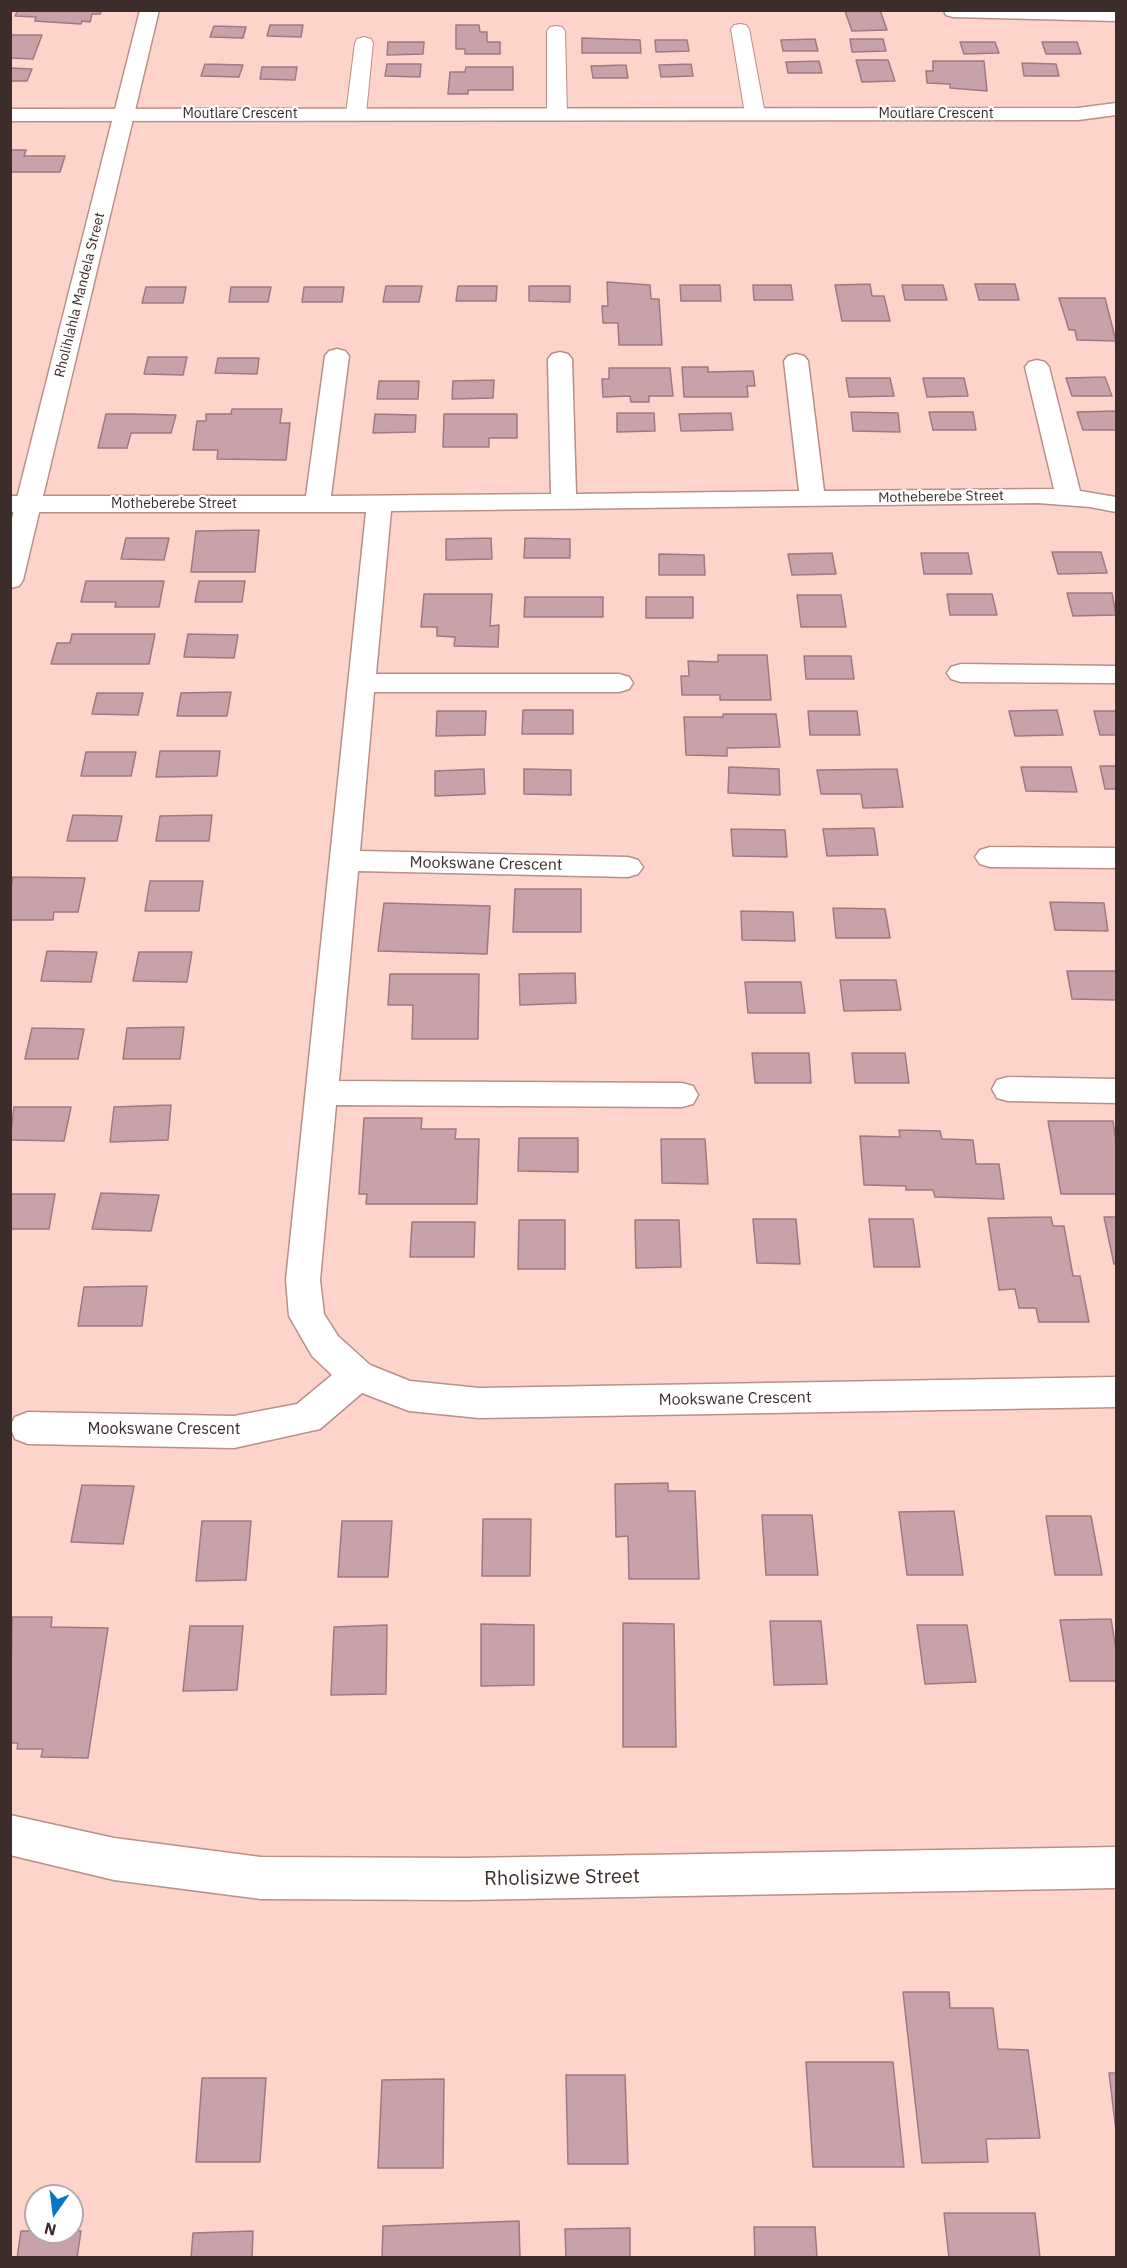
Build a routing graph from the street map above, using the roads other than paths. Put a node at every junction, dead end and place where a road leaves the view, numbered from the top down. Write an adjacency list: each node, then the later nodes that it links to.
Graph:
1 (150, 10): 8 (street, Rholihlahla Mandela Street)
2 (953, 11): 3 (street)
3 (1116, 15)
4 (740, 29): 11 (lane)
5 (556, 31): 10 (lane)
6 (364, 43): 9 (lane)
7 (1116, 109): 11 (street, Moutlare Crescent)
8 (123, 114): 9 (street, Moutlare Crescent); 12 (street, Moutlare Crescent); 20 (street, Rholihlahla Mandela Street)
9 (356, 114): 10 (street, Moutlare Crescent)
10 (557, 114): 11 (street, Moutlare Crescent)
11 (755, 114)
12 (10, 115)
13 (338, 356): 21 (street)
14 (560, 359): 19 (street)
15 (796, 361): 17 (street)
16 (1037, 367): 18 (street)
17 (812, 498): 18 (street, Motheberebe Street); 19 (street, Motheberebe Street)
18 (1069, 498): 23 (street, Motheberebe Street)
19 (564, 502): 22 (street, Motheberebe Street)
20 (20, 504): 21 (street, Motheberebe Street); 24 (street, Rholihlahla Mandela Street)
21 (318, 504): 22 (street, Motheberebe Street)
22 (379, 504): 27 (street, Mookswane Crescent)
23 (1116, 504)
24 (10, 580)
25 (961, 673): 26 (street)
26 (1116, 675)
27 (361, 683): 28 (street); 31 (street, Mookswane Crescent)
28 (619, 683)
29 (990, 857): 30 (street)
30 (1116, 858)
31 (344, 861): 32 (street, Mookswane Crescent); 35 (street, Mookswane Crescent)
32 (628, 867)
33 (1008, 1089): 34 (street)
34 (1116, 1091)
35 (321, 1093): 36 (street); 37 (street, Mookswane Crescent)
36 (682, 1095)
37 (357, 1376): 38 (street, Mookswane Crescent); 39 (street, Mookswane Crescent)
38 (1116, 1392)
39 (28, 1428)
40 (10, 1835): 41 (street, Rholisizwe Street)
41 (1116, 1868)

